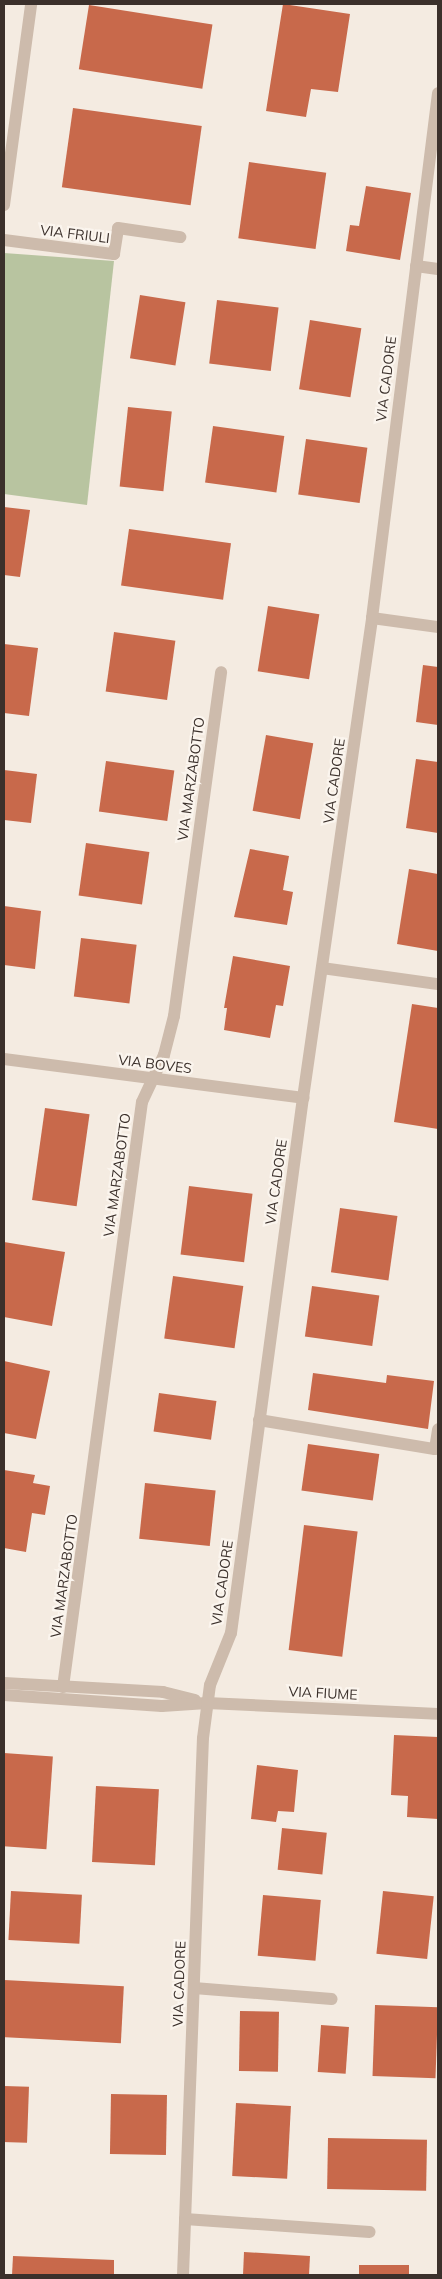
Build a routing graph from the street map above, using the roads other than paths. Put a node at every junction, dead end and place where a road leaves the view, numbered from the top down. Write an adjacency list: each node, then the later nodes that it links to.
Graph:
1 (31, 4): 3 (street)
2 (438, 93): 6 (street, VIA CADORE)
3 (4, 205)
4 (180, 236): 5 (street, VIA FRIULI)
5 (4, 240)
6 (416, 266): 7 (street); 8 (street, VIA CADORE)
7 (438, 269)
8 (372, 618): 9 (street); 11 (street, VIA CADORE)
9 (438, 628)
10 (221, 672): 14 (street, VIA MARZABOTTO)
11 (322, 968): 12 (street); 15 (street, VIA CADORE)
12 (438, 984)
13 (4, 1059): 14 (street, VIA BOVES)
14 (151, 1079): 15 (street, VIA BOVES); 19 (street, VIA MARZABOTTO)
15 (303, 1098): 16 (street, VIA CADORE)
16 (259, 1420): 17 (street); 21 (street, VIA CADORE)
17 (438, 1429)
18 (4, 1683): 19 (street)
19 (63, 1687): 21 (street)
20 (4, 1695): 21 (street)
21 (207, 1703): 22 (street, VIA FIUME); 23 (street, VIA CADORE)
22 (438, 1714)
23 (194, 1988): 24 (street); 25 (street, VIA CADORE)
24 (332, 1999)
25 (185, 2219): 26 (street); 27 (street, VIA CADORE)
26 (370, 2232)
27 (183, 2275)

